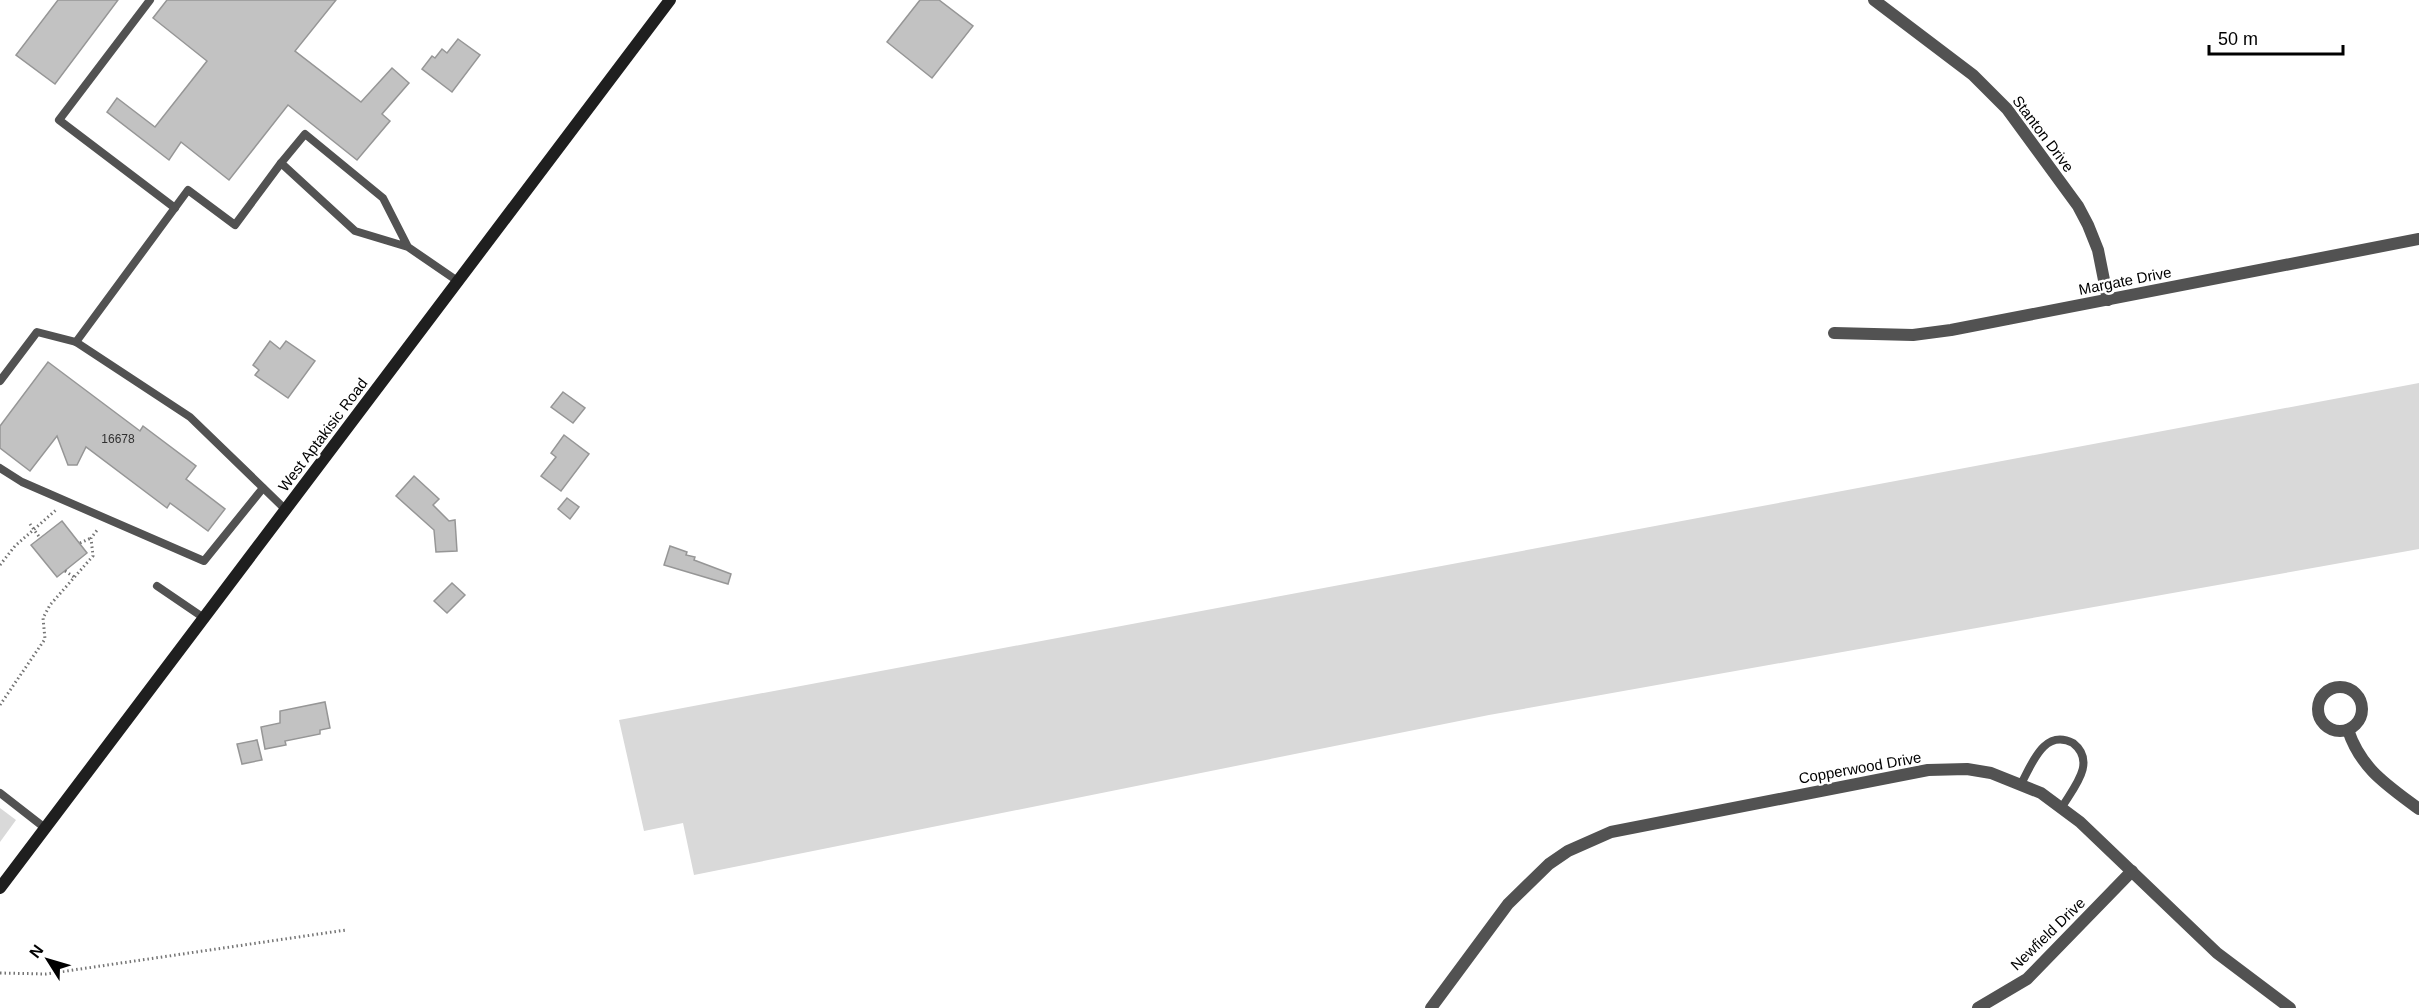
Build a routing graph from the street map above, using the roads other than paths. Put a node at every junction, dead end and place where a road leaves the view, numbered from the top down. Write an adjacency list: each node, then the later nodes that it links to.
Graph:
1 (150, 0): 5 (lane)
2 (670, 0): 8 (main road, West Aptakisic Road)
3 (1874, 0): 9 (street, Stanton Drive)
4 (280, 163): 5 (lane); 7 (lane); 7 (lane)
5 (175, 208): 11 (lane)
6 (2419, 239): 9 (street, Margate Drive)
7 (408, 247): 8 (lane)
8 (459, 282): 15 (main road, West Aptakisic Road)
9 (2108, 300): 10 (street, Margate Drive)
10 (1834, 333)
11 (76, 342): 12 (lane); 14 (lane)
12 (0, 381)
13 (0, 468): 14 (lane)
14 (263, 488): 15 (lane)
15 (286, 510): 17 (main road, West Aptakisic Road)
16 (158, 586): 17 (lane)
17 (204, 618): 23 (main road, West Aptakisic Road)
18 (2348, 730): 22 (street)
19 (2021, 784): 21 (street, Copperwood Drive); 21 (lane); 26 (street, Copperwood Drive)
20 (0, 793): 23 (lane)
21 (2062, 807): 24 (street, Copperwood Drive)
22 (2419, 809)
23 (45, 828): 25 (main road, West Aptakisic Road)
24 (2132, 871): 27 (street, Newfield Drive); 28 (street, Copperwood Drive)
25 (0, 888)
26 (1431, 1008)
27 (1978, 1008)
28 (2290, 1008)

